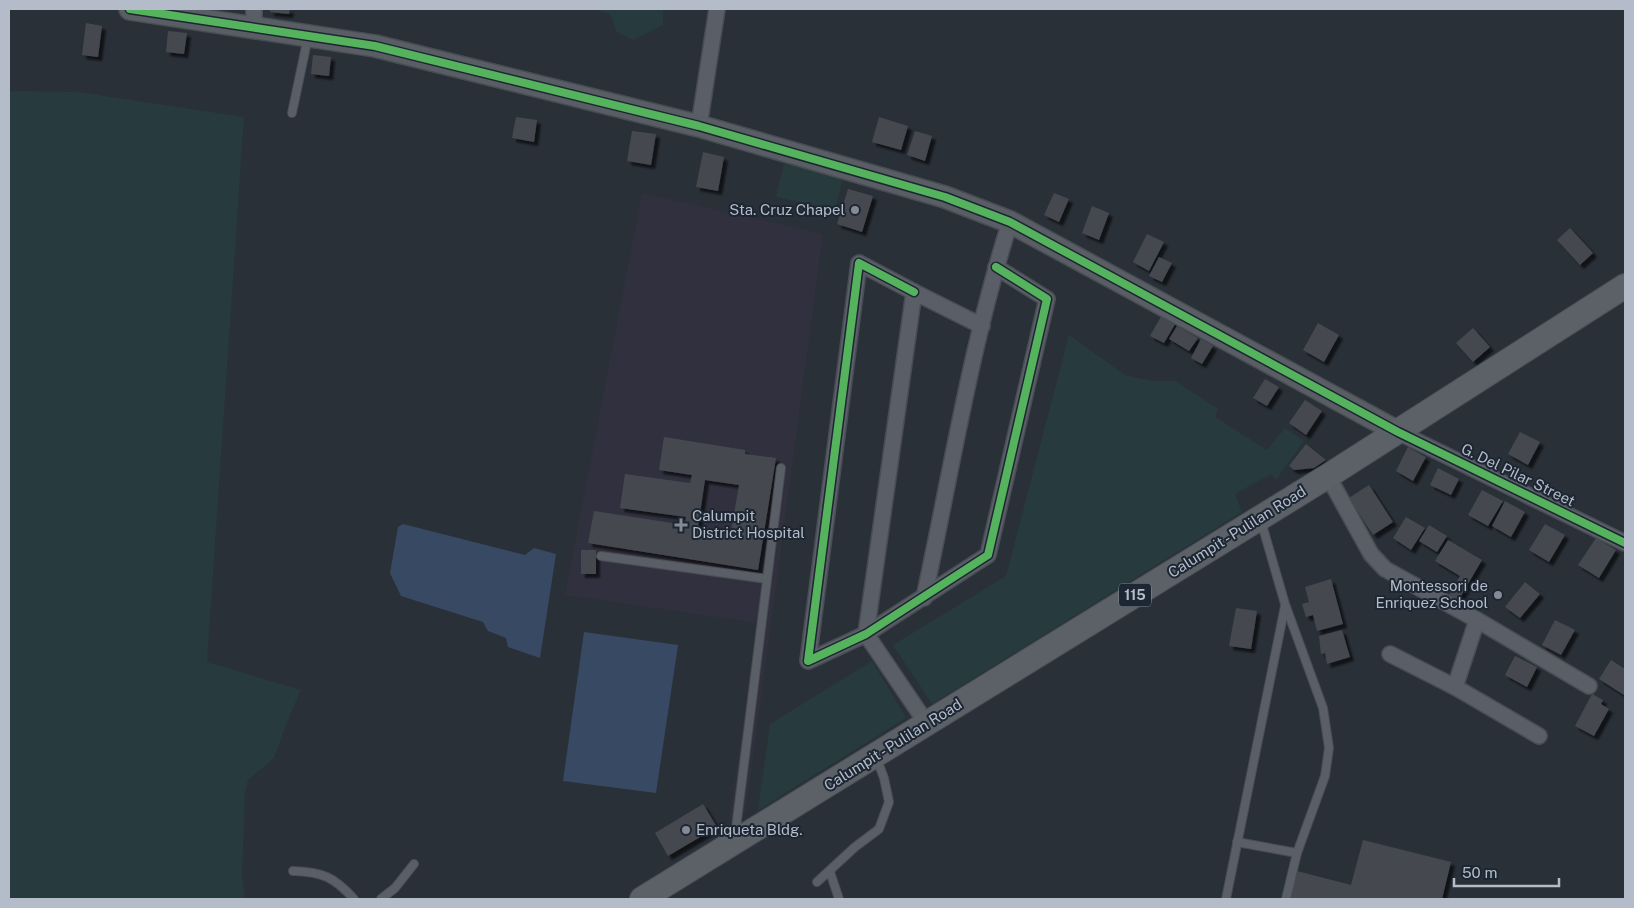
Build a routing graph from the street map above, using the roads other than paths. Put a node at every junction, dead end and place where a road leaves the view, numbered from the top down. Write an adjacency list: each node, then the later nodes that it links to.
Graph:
1 (130, 9): 3 (street)
2 (717, 9): 6 (street)
3 (254, 19): 4 (street)
4 (309, 36): 5 (lane); 6 (street)
5 (292, 113)
6 (699, 126): 7 (street)
7 (1010, 222): 8 (street); 12 (street)
8 (996, 267): 11 (street); 19 (street)
9 (1622, 289): 12 (main road, Calumpit - Pulilan Road / 115)
10 (914, 292): 11 (street); 22 (street); 22 (street)
11 (982, 326): 19 (street)
12 (1398, 432): 14 (main road, Calumpit - Pulilan Road / 115); 16 (street, G. Del Pilar Street)
13 (781, 468): 18 (lane)
14 (1328, 476): 15 (main road, Calumpit - Pulilan Road / 115); 21 (street)
15 (1260, 518): 20 (lane); 26 (main road, Calumpit - Pulilan Road / 115)
16 (1625, 543)
17 (602, 556): 18 (lane)
18 (767, 579): 30 (lane)
19 (924, 598): 22 (street)
20 (1285, 604): 29 (lane); 31 (lane)
21 (1477, 620): 24 (street); 25 (street)
22 (866, 634): 26 (street)
23 (1390, 654): 25 (street)
24 (1588, 686)
25 (1455, 687): 27 (street)
26 (927, 724): 28 (main road, Calumpit - Pulilan Road / 115)
27 (1539, 736)
28 (876, 756): 30 (main road, Calumpit - Pulilan Road / 115); 34 (lane)
29 (1238, 842): 31 (lane); 40 (lane)
30 (734, 843): 38 (main road, Calumpit - Pulilan Road / 115)
31 (1297, 853): 41 (lane)
32 (414, 864): 37 (lane)
33 (293, 871): 36 (lane)
34 (830, 872): 35 (lane); 39 (lane)
35 (817, 882)
36 (351, 898)
37 (381, 899)
38 (642, 899)
39 (839, 899)
40 (1226, 899)
41 (1286, 899)

